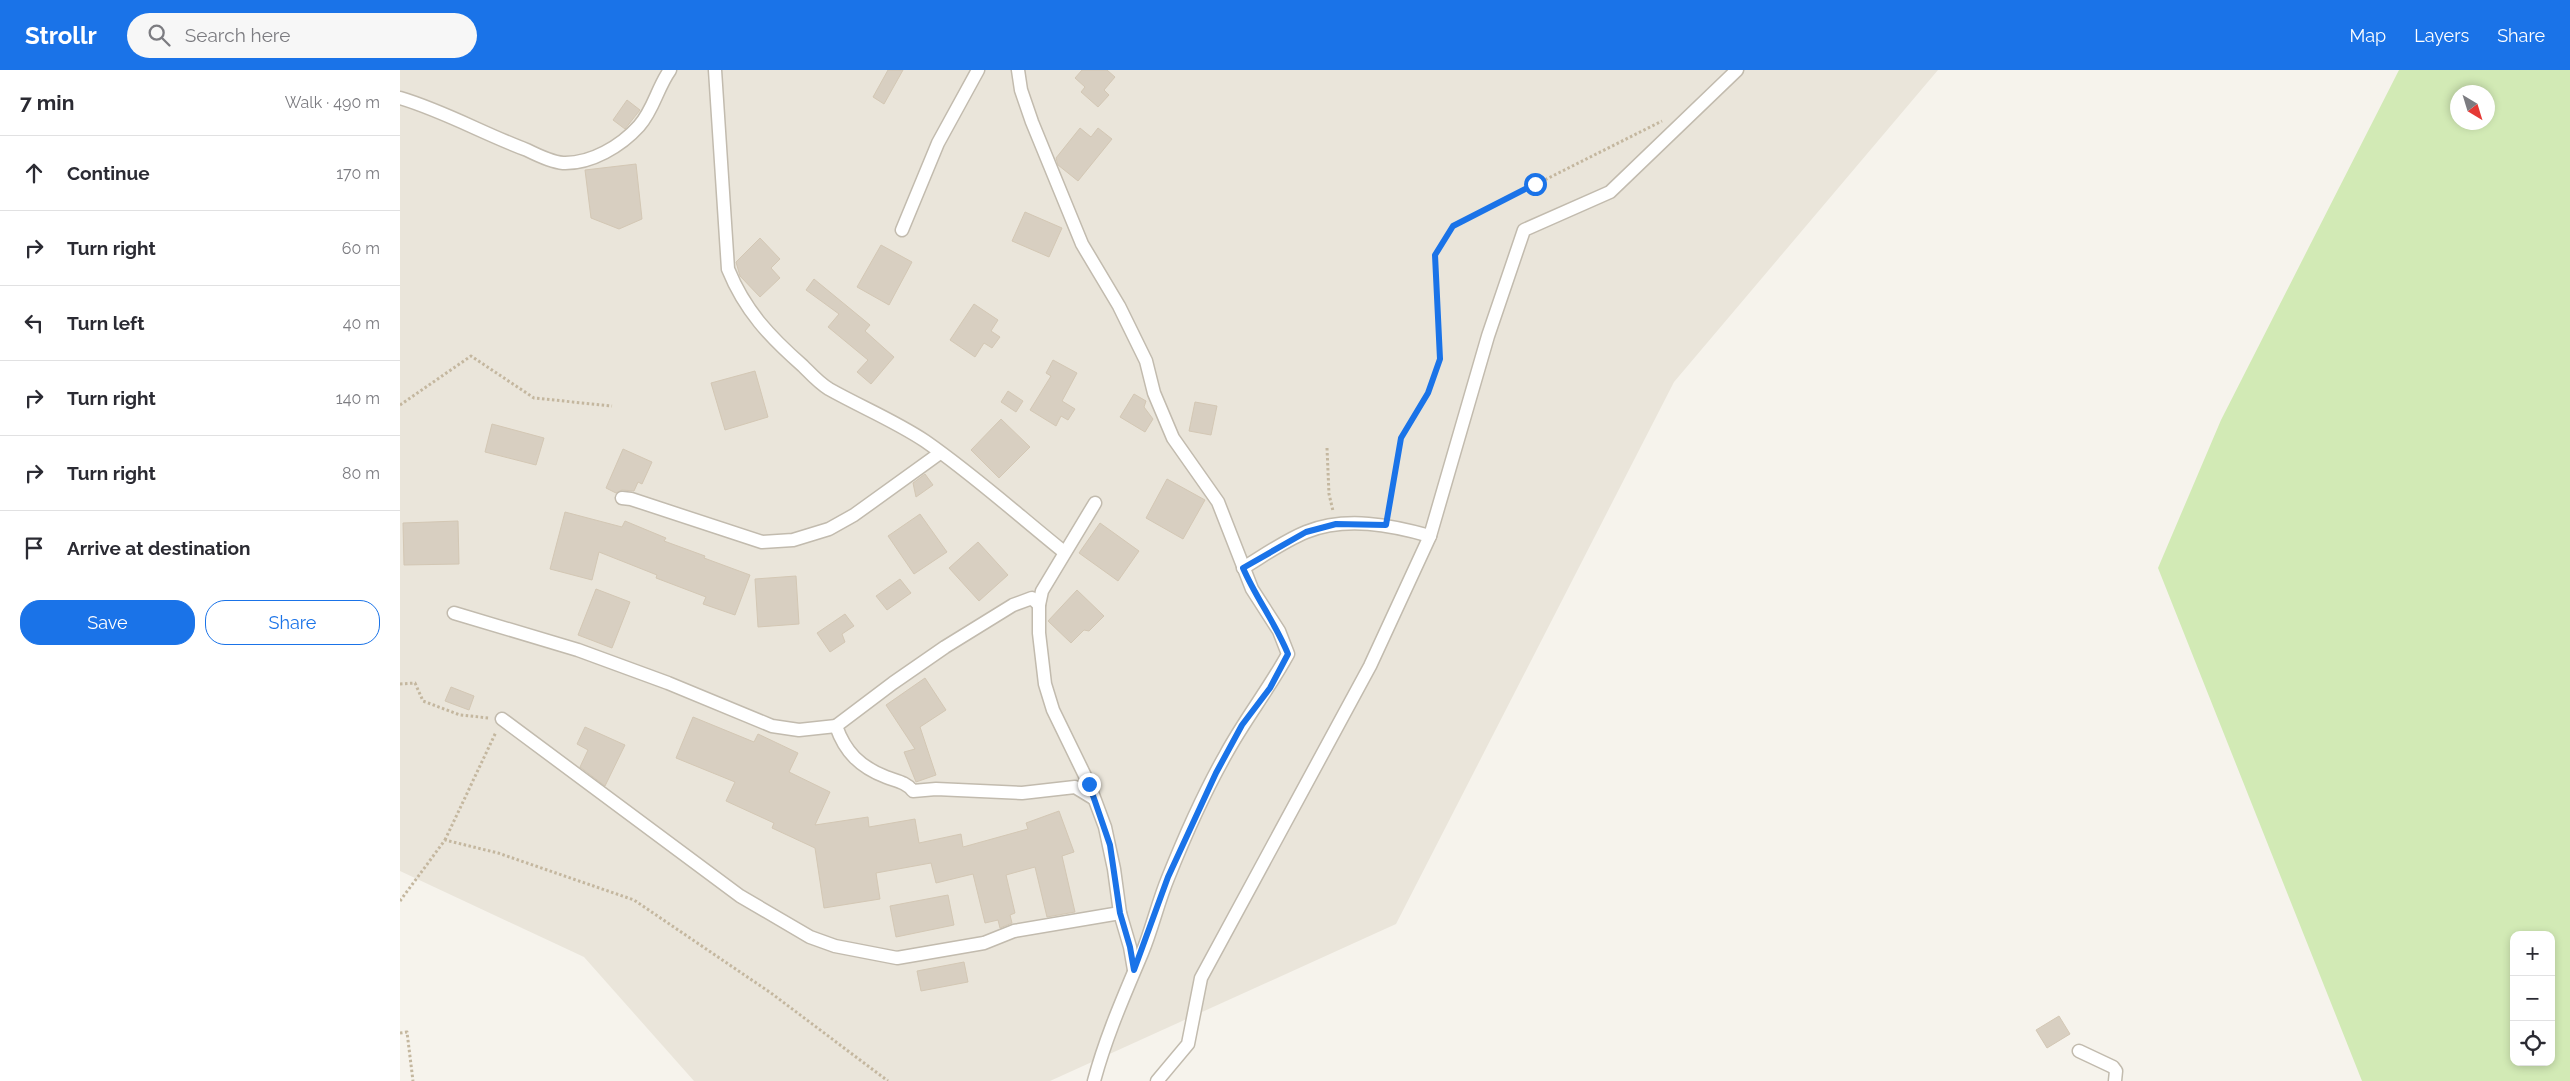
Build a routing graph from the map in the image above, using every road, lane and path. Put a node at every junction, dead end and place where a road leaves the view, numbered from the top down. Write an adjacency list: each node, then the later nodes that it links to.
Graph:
1 (670, 70): 6 (street)
2 (715, 70): 12 (street)
3 (978, 70): 8 (street)
4 (1018, 70): 19 (street)
5 (1736, 70): 17 (street)
6 (400, 98)
7 (1665, 120): 16 (path)
8 (902, 230)
9 (400, 405): 10 (path)
10 (612, 406)
11 (1327, 448): 15 (path)
12 (940, 453): 13 (street); 18 (street)
13 (622, 498)
14 (1095, 503): 18 (street)
15 (1336, 524): 16 (street); 19 (street)
16 (1386, 525): 17 (street)
17 (1430, 536): 35 (street)
18 (1064, 552): 20 (street)
19 (1243, 568): 29 (street)
20 (1039, 606): 24 (street); 25 (street)
21 (454, 613): 24 (street)
22 (400, 684): 23 (path)
23 (502, 719): 26 (path); 28 (street)
24 (836, 726): 25 (street)
25 (1093, 798): 28 (street)
26 (445, 840): 27 (path); 33 (path)
27 (400, 901)
28 (1120, 913): 29 (street)
29 (1134, 970): 34 (street)
30 (400, 1033): 32 (path)
31 (2078, 1051): 36 (street)
32 (413, 1081)
33 (888, 1081)
34 (1094, 1081)
35 (1156, 1081)
36 (2115, 1081)

